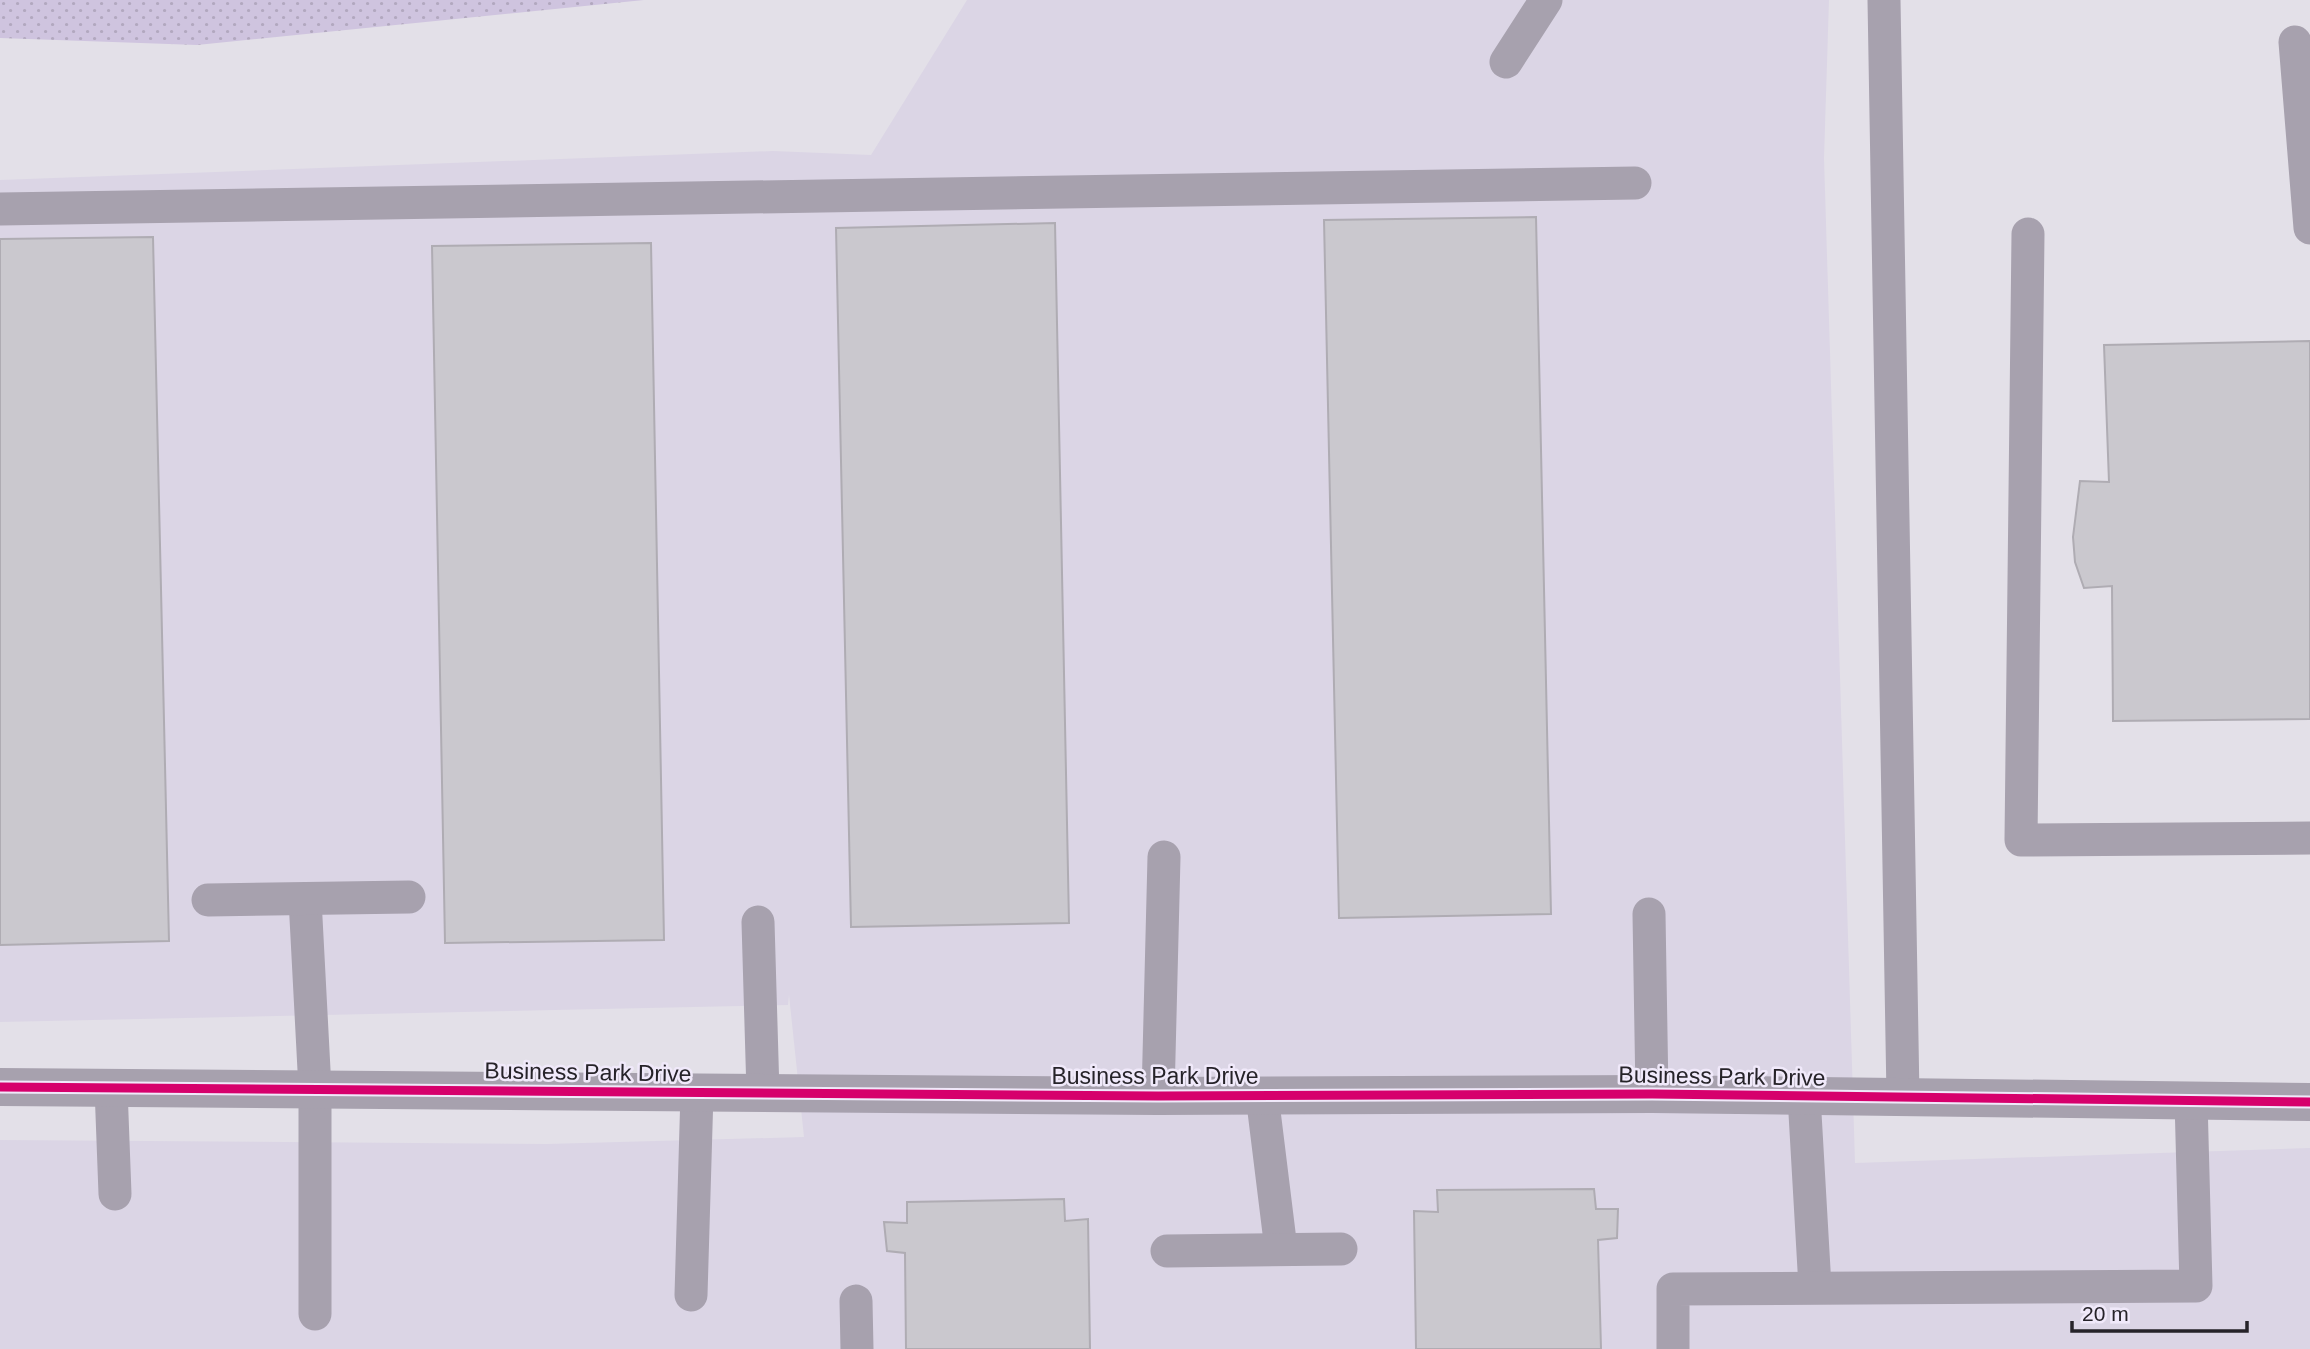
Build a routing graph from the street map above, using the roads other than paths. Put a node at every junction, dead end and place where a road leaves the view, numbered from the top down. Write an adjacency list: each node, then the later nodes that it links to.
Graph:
1 (1546, 0): 4 (lane)
2 (1884, 0): 25 (lane)
3 (2295, 42): 7 (lane)
4 (1506, 62)
5 (1635, 183): 6 (lane)
6 (0, 209)
7 (2310, 228)
8 (2028, 234): 9 (lane)
9 (2310, 838)
10 (1164, 857): 23 (lane)
11 (409, 897): 12 (lane)
12 (306, 899): 13 (lane); 18 (lane)
13 (208, 900)
14 (1649, 914): 21 (lane)
15 (758, 922): 20 (lane)
16 (0, 1087): 17 (street, Business Park Drive)
17 (111, 1088): 18 (street, Business Park Drive); 28 (lane)
18 (315, 1089): 19 (street, Business Park Drive); 35 (lane)
19 (697, 1093): 20 (street, Business Park Drive); 33 (lane)
20 (763, 1093): 23 (street, Business Park Drive)
21 (1653, 1094): 22 (street, Business Park Drive); 24 (street, Business Park Drive)
22 (1262, 1095): 23 (street, Business Park Drive); 29 (lane)
23 (1158, 1096)
24 (1804, 1096): 25 (street, Business Park Drive); 32 (lane)
25 (1903, 1097): 26 (street, Business Park Drive)
26 (2191, 1100): 27 (street, Business Park Drive); 32 (lane)
27 (2310, 1102)
28 (115, 1194)
29 (1282, 1249): 30 (lane); 31 (lane)
30 (1341, 1249)
31 (1167, 1251)
32 (1815, 1287): 37 (lane)
33 (691, 1295)
34 (856, 1301): 36 (lane)
35 (315, 1314)
36 (857, 1349)
37 (1673, 1349)

